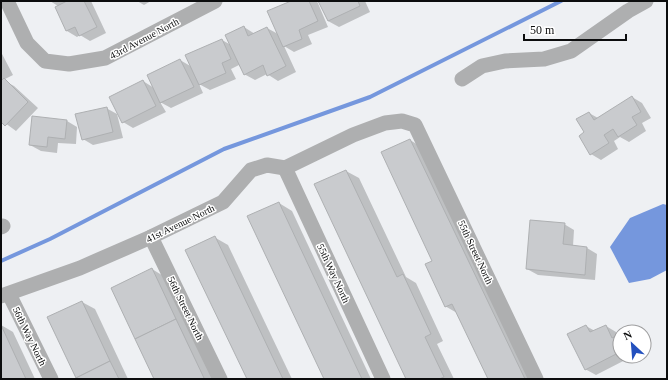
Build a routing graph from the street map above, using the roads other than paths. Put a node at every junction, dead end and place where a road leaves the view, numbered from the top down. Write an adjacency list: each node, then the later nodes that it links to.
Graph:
1 (8, 1): 4 (street, 43rd Avenue North)
2 (215, 1): 4 (street, 43rd Avenue North)
3 (646, 1): 5 (street)
4 (189, 7)
5 (462, 79)
6 (285, 168): 7 (street, 41st Avenue North); 11 (street, 55th Way North); 12 (street, 55th Street North)
7 (151, 237): 8 (street, 41st Avenue North); 10 (street, 56th Street North)
8 (5, 295): 9 (street, 56th Way North)
9 (51, 379)
10 (220, 379)
11 (383, 379)
12 (536, 379)

